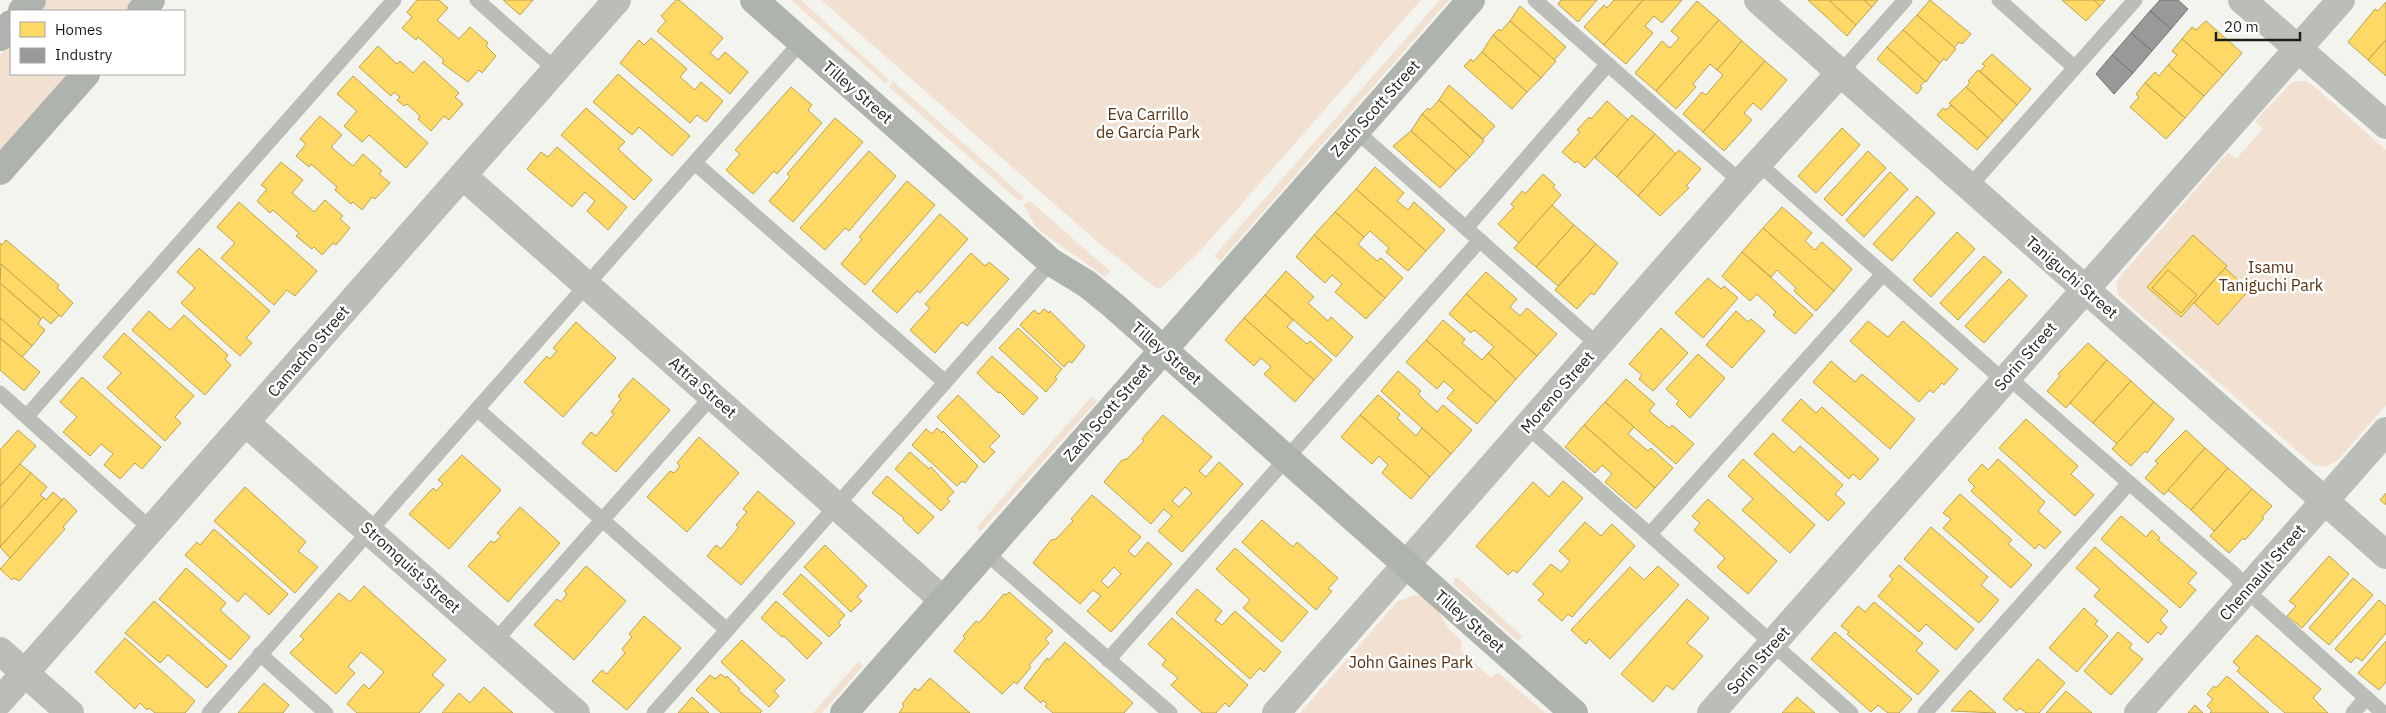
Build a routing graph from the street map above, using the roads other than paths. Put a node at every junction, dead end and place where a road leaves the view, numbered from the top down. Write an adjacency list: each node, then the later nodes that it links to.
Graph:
1 (32, 0): 15 (street)
2 (151, 0): 16 (street)
3 (394, 0): 46 (lane)
4 (476, 0): 23 (lane)
5 (617, 0): 23 (street, Camacho Street)
6 (754, 0): 19 (street, Tilley Street)
7 (1470, 0): 27 (street, Zach Scott Street)
8 (1535, 0): 21 (lane)
9 (1758, 0): 24 (street, Taniguchi Street)
10 (1905, 0): 24 (lane)
11 (1999, 0): 22 (lane)
12 (2134, 0): 22 (lane)
13 (2242, 0): 20 (street)
14 (2340, 0): 20 (street, Sorin Street)
15 (23, 10)
16 (142, 10)
17 (10, 25): 18 (street)
18 (0, 37)
19 (800, 42): 28 (lane); 35 (street, Tilley Street)
20 (2298, 49): 26 (street); 38 (street, Sorin Street)
21 (1608, 64): 30 (lane); 33 (lane)
22 (2074, 67): 32 (lane)
23 (556, 70): 31 (street, Camacho Street)
24 (1840, 73): 30 (street, Moreno Street); 32 (street, Taniguchi Street)
25 (85, 75): 29 (street)
26 (2386, 125)
27 (1355, 130): 33 (lane); 40 (street, Zach Scott Street)
28 (694, 163): 37 (lane); 42 (lane)
29 (0, 171)
30 (1750, 173): 36 (lane); 39 (street, Moreno Street)
31 (463, 176): 37 (street, Attra Street); 47 (street, Camacho Street)
32 (1969, 187): 38 (street, Taniguchi Street)
33 (1466, 228): 34 (lane)
34 (1480, 240): 39 (lane); 50 (lane)
35 (1051, 262): 40 (street, Tilley Street); 42 (lane)
36 (1883, 274): 41 (lane); 57 (lane)
37 (587, 284): 44 (street, Attra Street); 45 (lane)
38 (2085, 289): 41 (street, Sorin Street); 52 (street, Taniguchi Street)
39 (1598, 345): 48 (street, Moreno Street)
40 (1162, 349): 50 (street, Tilley Street); 58 (street, Zach Scott Street)
41 (2006, 379): 51 (lane); 65 (street, Sorin Street)
42 (945, 382): 53 (lane)
43 (0, 393): 46 (lane)
44 (713, 395): 53 (street, Attra Street); 54 (lane)
45 (477, 409): 54 (lane); 56 (lane)
46 (27, 416): 55 (lane)
47 (246, 423): 55 (street, Camacho Street); 56 (street, Stromquist Street)
48 (1528, 427): 57 (lane); 60 (street, Moreno Street)
49 (2386, 430): 52 (street, Chennault Street)
50 (1287, 460): 60 (street, Tilley Street); 68 (lane)
51 (2129, 483): 61 (lane); 83 (lane)
52 (2324, 501): 59 (street, Taniguchi Street); 61 (street, Chennault Street)
53 (837, 505): 62 (street, Attra Street); 63 (lane)
54 (603, 520): 63 (lane); 64 (lane)
55 (152, 530): 69 (street, Camacho Street)
56 (370, 530): 64 (street, Stromquist Street); 67 (lane)
57 (1650, 534): 65 (lane)
58 (985, 552): 62 (street, Zach Scott Street); 68 (lane)
59 (2386, 555)
60 (1406, 564): 79 (street, Moreno Street); 80 (street, Tilley Street)
61 (2246, 590): 70 (lane); 84 (street, Chennault Street)
62 (943, 600): 77 (street, Zach Scott Street)
63 (727, 630): 76 (lane)
64 (495, 641): 75 (street, Stromquist Street)
65 (1773, 644): 81 (street, Sorin Street); 82 (lane)
66 (0, 651): 69 (street)
67 (260, 654): 73 (lane); 74 (lane)
68 (1108, 660): 78 (lane)
69 (25, 673): 71 (street, Camacho Street); 72 (street)
70 (2366, 698): 85 (lane); 86 (lane)
71 (0, 701)
72 (70, 713)
73 (209, 713)
74 (326, 713)
75 (576, 713)
76 (654, 713)
77 (844, 713)
78 (1170, 713)
79 (1276, 713)
80 (1574, 713)
81 (1711, 713)
82 (1851, 713)
83 (1925, 713)
84 (2138, 713)
85 (2353, 713)
86 (2384, 713)

